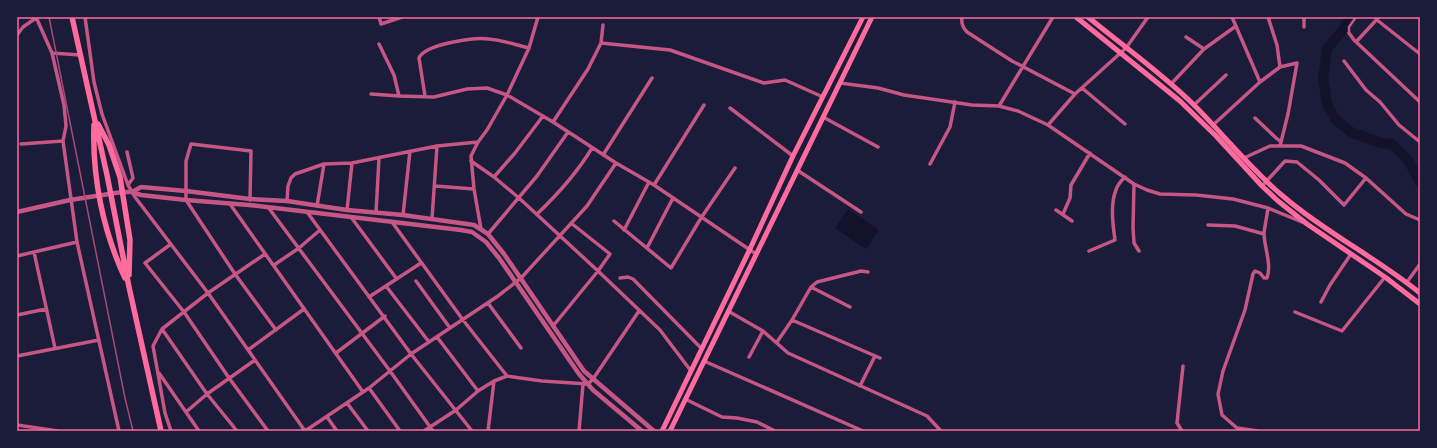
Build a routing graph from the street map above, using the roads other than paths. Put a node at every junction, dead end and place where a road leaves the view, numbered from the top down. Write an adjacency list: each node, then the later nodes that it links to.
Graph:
1 (72, 17): 34 (main road)
2 (85, 17): 93 (street)
3 (379, 17): 4 (street)
4 (402, 17)
5 (538, 17): 28 (street)
6 (863, 17): 49 (main road)
7 (872, 17): 40 (main road)
8 (962, 17): 36 (street)
9 (1053, 17): 36 (street)
10 (1076, 17): 32 (main road)
11 (1088, 17): 29 (main road)
12 (1148, 17): 29 (street)
13 (1232, 17): 20 (street)
14 (1268, 17): 37 (street)
15 (1304, 17): 21 (street)
16 (1356, 17): 22 (street)
17 (36, 18): 23 (street); 31 (street)
18 (1378, 18): 25 (street); 33 (street)
19 (603, 24): 26 (street)
20 (1236, 26): 30 (street); 41 (street)
21 (1304, 26)
22 (1349, 33): 25 (street)
23 (17, 35)
24 (1186, 37): 30 (street)
25 (1356, 42): 51 (street)
26 (601, 43): 49 (street); 60 (street)
27 (379, 44): 47 (street)
28 (529, 48): 46 (street); 48 (street)
29 (1126, 48): 32 (street); 42 (main road)
30 (1204, 49): 42 (street)
31 (52, 53): 34 (street); 65 (street)
32 (1121, 53): 43 (street); 96 (main road)
33 (1420, 54)
34 (80, 55): 56 (main road)
35 (1344, 61): 67 (street)
36 (1024, 67): 45 (street); 54 (street)
37 (1280, 67): 41 (street); 69 (street)
38 (1226, 74): 53 (street)
39 (652, 78): 76 (street)
40 (840, 82): 50 (street); 58 (main road)
41 (1260, 82): 63 (street)
42 (1171, 84): 53 (main road)
43 (1082, 88): 45 (street); 61 (street)
44 (371, 94): 47 (street)
45 (1075, 94): 62 (street)
46 (507, 95): 48 (street); 57 (street); 66 (street)
47 (399, 96): 48 (street)
48 (425, 96)
49 (823, 97): 77 (main road)
50 (955, 102): 54 (street); 84 (street)
51 (1420, 102)
52 (704, 105): 94 (street)
53 (1194, 105): 63 (main road)
54 (1000, 106): 62 (street)
55 (730, 108): 77 (street)
56 (94, 115): 99 (main road); 101 (main road); 167 (main road)
57 (543, 116): 60 (street); 87 (street)
58 (823, 117): 71 (street); 86 (main road)
59 (1255, 118): 69 (street)
60 (553, 122): 64 (street)
61 (1125, 124)
62 (1048, 125): 75 (street)
63 (1213, 125): 79 (main road)
64 (568, 132): 72 (street); 102 (street)
65 (63, 141): 68 (street); 105 (street)
66 (478, 142): 70 (street); 80 (street)
67 (1420, 142)
68 (21, 144)
69 (1280, 144): 79 (street); 89 (street)
70 (437, 146): 73 (street); 95 (street)
71 (878, 147)
72 (592, 148): 76 (street); 120 (street)
73 (410, 151): 78 (street); 119 (street)
74 (127, 152): 93 (street)
75 (1090, 153): 88 (street); 121 (street)
76 (603, 155): 82 (street)
77 (793, 156): 145 (main road)
78 (379, 158): 81 (street); 118 (street)
79 (1244, 158): 90 (main road)
80 (471, 161): 87 (street); 97 (street)
81 (352, 163): 83 (street); 113 (street)
82 (616, 163): 91 (street); 129 (street)
83 (324, 164): 107 (street); 110 (street)
84 (930, 164)
85 (735, 168): 123 (street)
86 (797, 170): 117 (street); 151 (main road)
87 (494, 177): 102 (street)
88 (1125, 177): 92 (street); 146 (street)
89 (1366, 178): 90 (street); 125 (street)
90 (1266, 181): 96 (street); 133 (main road)
91 (649, 182): 94 (street); 135 (street)
92 (1134, 184): 112 (street); 147 (street)
93 (128, 185): 100 (street)
94 (654, 185): 103 (street)
95 (435, 186): 97 (street); 124 (street)
96 (1262, 186): 130 (main road)
97 (474, 189): 132 (street)
98 (186, 191): 100 (street); 104 (street); 104 (street); 106 (street)
99 (122, 192): 100 (street); 101 (street); 167 (main road)
100 (132, 192): 106 (street); 141 (street)
101 (100, 195): 105 (street); 167 (main road)
102 (519, 198): 120 (street); 136 (street)
103 (673, 198): 123 (street); 144 (street)
104 (250, 199): 107 (street); 109 (street)
105 (70, 200): 115 (street); 140 (street)
106 (186, 200): 108 (street); 158 (street)
107 (287, 201): 110 (street)
108 (230, 204): 109 (street); 150 (street)
109 (249, 205): 111 (street)
110 (318, 206): 113 (street)
111 (268, 207): 116 (street); 143 (street)
112 (1268, 208): 130 (street); 137 (street)
113 (347, 210): 118 (street)
114 (1056, 210): 121 (street)
115 (17, 212)
116 (308, 212): 122 (street); 134 (street)
117 (861, 212)
118 (376, 213): 119 (street)
119 (403, 214): 124 (street)
120 (537, 214): 138 (street)
121 (1063, 214): 127 (street)
122 (351, 217): 128 (street); 160 (street)
123 (701, 218): 144 (street); 145 (street)
124 (432, 219): 132 (street)
125 (1420, 220)
126 (614, 221): 135 (street)
127 (1072, 221)
128 (392, 222): 153 (street); 164 (street)
129 (572, 223): 138 (street); 156 (street)
130 (1307, 224): 139 (main road)
131 (1208, 225): 137 (street)
132 (481, 229): 136 (street)
133 (1328, 229): 139 (main road); 142 (main road)
134 (320, 230): 143 (street); 171 (street)
135 (624, 230): 144 (street)
136 (488, 234): 161 (street)
137 (1264, 234): 253 (street)
138 (560, 236): 156 (street); 161 (street)
139 (1324, 236): 149 (main road)
140 (77, 242): 148 (street); 193 (street)
141 (171, 244): 169 (street); 180 (street)
142 (1351, 244): 149 (main road); 165 (main road)
143 (299, 248): 155 (street); 191 (street)
144 (647, 248)
145 (750, 249): 151 (street); 198 (main road)
146 (1089, 251)
147 (1139, 251)
148 (34, 252): 152 (street); 176 (street)
149 (1349, 253): 159 (main road); 172 (street)
150 (265, 254): 155 (street); 158 (street)
151 (756, 254): 179 (main road)
152 (17, 256)
153 (421, 263): 160 (street); 184 (street)
154 (1420, 264): 165 (street)
155 (274, 265): 177 (street)
156 (598, 271): 178 (street); 186 (street)
157 (868, 272): 168 (street)
158 (235, 274): 169 (street); 189 (street)
159 (1385, 277): 174 (main road); 181 (street)
160 (396, 278): 166 (street)
161 (521, 278): 164 (street); 186 (street)
162 (620, 278): 198 (street)
163 (416, 281): 187 (street)
164 (516, 282): 173 (street); 216 (street)
165 (1407, 282): 170 (main road)
166 (386, 286): 171 (street); 194 (street)
167 (129, 287): 231 (main road)
168 (811, 287): 175 (street); 185 (street)
169 (208, 293): 180 (street); 199 (street)
170 (1420, 293)
171 (369, 297): 183 (street)
172 (1321, 302)
173 (488, 303): 184 (street); 197 (street)
174 (1420, 304)
175 (850, 307)
176 (46, 309): 182 (street); 196 (street)
177 (304, 309): 189 (street); 200 (street)
178 (639, 311): 211 (street); 214 (street)
179 (728, 311): 190 (street); 207 (main road)
180 (184, 312): 188 (street); 213 (street)
181 (1295, 312)
182 (17, 315)
183 (385, 316): 191 (street); 201 (street)
184 (463, 320): 187 (street); 212 (street)
185 (792, 320): 195 (street); 203 (street)
186 (553, 326): 214 (street)
187 (450, 328): 192 (street)
188 (162, 329): 209 (street); 221 (street)
189 (276, 330): 199 (street)
190 (763, 331): 195 (street); 204 (street)
191 (361, 334): 200 (street); 210 (street)
192 (437, 337): 194 (street); 219 (street)
193 (99, 340): 196 (street); 230 (street)
194 (429, 342): 201 (street)
195 (777, 342): 217 (street)
196 (55, 348): 202 (street)
197 (521, 348)
198 (702, 349): 211 (main road)
199 (248, 350): 206 (street)
200 (336, 353): 220 (street)
201 (411, 354): 210 (street); 224 (street)
202 (17, 356)
203 (875, 356): 205 (street); 217 (street)
204 (749, 357)
205 (880, 358)
206 (255, 360): 213 (street); 236 (street)
207 (704, 361): 222 (main road); 250 (street)
208 (1182, 366): 252 (street)
209 (158, 371): 225 (street); 232 (street)
210 (390, 371): 218 (street); 228 (street)
211 (691, 371): 247 (main road)
212 (507, 376): 215 (street); 216 (street)
213 (229, 378): 221 (street); 235 (street)
214 (592, 379): 216 (street); 246 (street)
215 (494, 381): 219 (street); 243 (street)
216 (585, 384): 244 (street); 245 (street)
217 (860, 386): 251 (street)
218 (369, 388): 220 (street); 239 (street)
219 (478, 391): 224 (street)
220 (363, 392): 223 (street)
221 (207, 394): 225 (street); 234 (street)
222 (685, 400): 248 (main road); 249 (street)
223 (347, 403): 226 (street); 238 (street)
224 (456, 410): 228 (street); 242 (street)
225 (186, 412): 233 (street)
226 (327, 417): 236 (street); 237 (street)
227 (17, 425): 229 (street)
228 (430, 427): 240 (street); 241 (street)
229 (58, 431)
230 (120, 431)
231 (161, 431)
232 (171, 431)
233 (199, 431)
234 (237, 431)
235 (268, 431)
236 (305, 431)
237 (337, 431)
238 (368, 431)
239 (400, 431)
240 (424, 431)
241 (433, 431)
242 (472, 431)
243 (488, 431)
244 (579, 431)
245 (642, 431)
246 (654, 431)
247 (662, 431)
248 (670, 431)
249 (775, 431)
250 (863, 431)
251 (941, 431)
252 (1182, 431)
253 (1258, 431)

